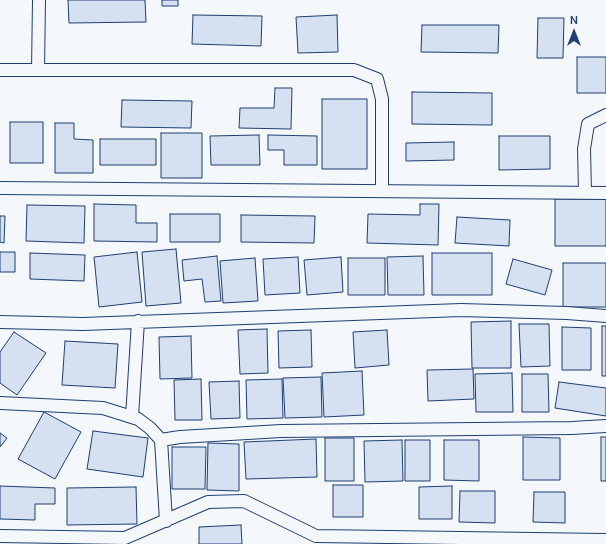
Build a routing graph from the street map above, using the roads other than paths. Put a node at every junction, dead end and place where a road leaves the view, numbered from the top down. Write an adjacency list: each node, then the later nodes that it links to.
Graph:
1 (39, 0): 3 (lane)
2 (0, 70): 3 (lane)
3 (38, 70): 6 (lane)
4 (606, 115): 7 (lane)
5 (0, 188): 6 (lane)
6 (382, 191): 7 (lane)
7 (584, 193): 8 (lane)
8 (606, 193)
9 (606, 316): 11 (lane)
10 (0, 322): 11 (lane)
11 (138, 322): 13 (lane)
12 (0, 403): 13 (lane)
13 (132, 417): 15 (lane)
14 (606, 426): 15 (lane)
15 (161, 440): 16 (lane)
16 (166, 521): 17 (lane); 18 (lane)
17 (0, 536)
18 (606, 540)

